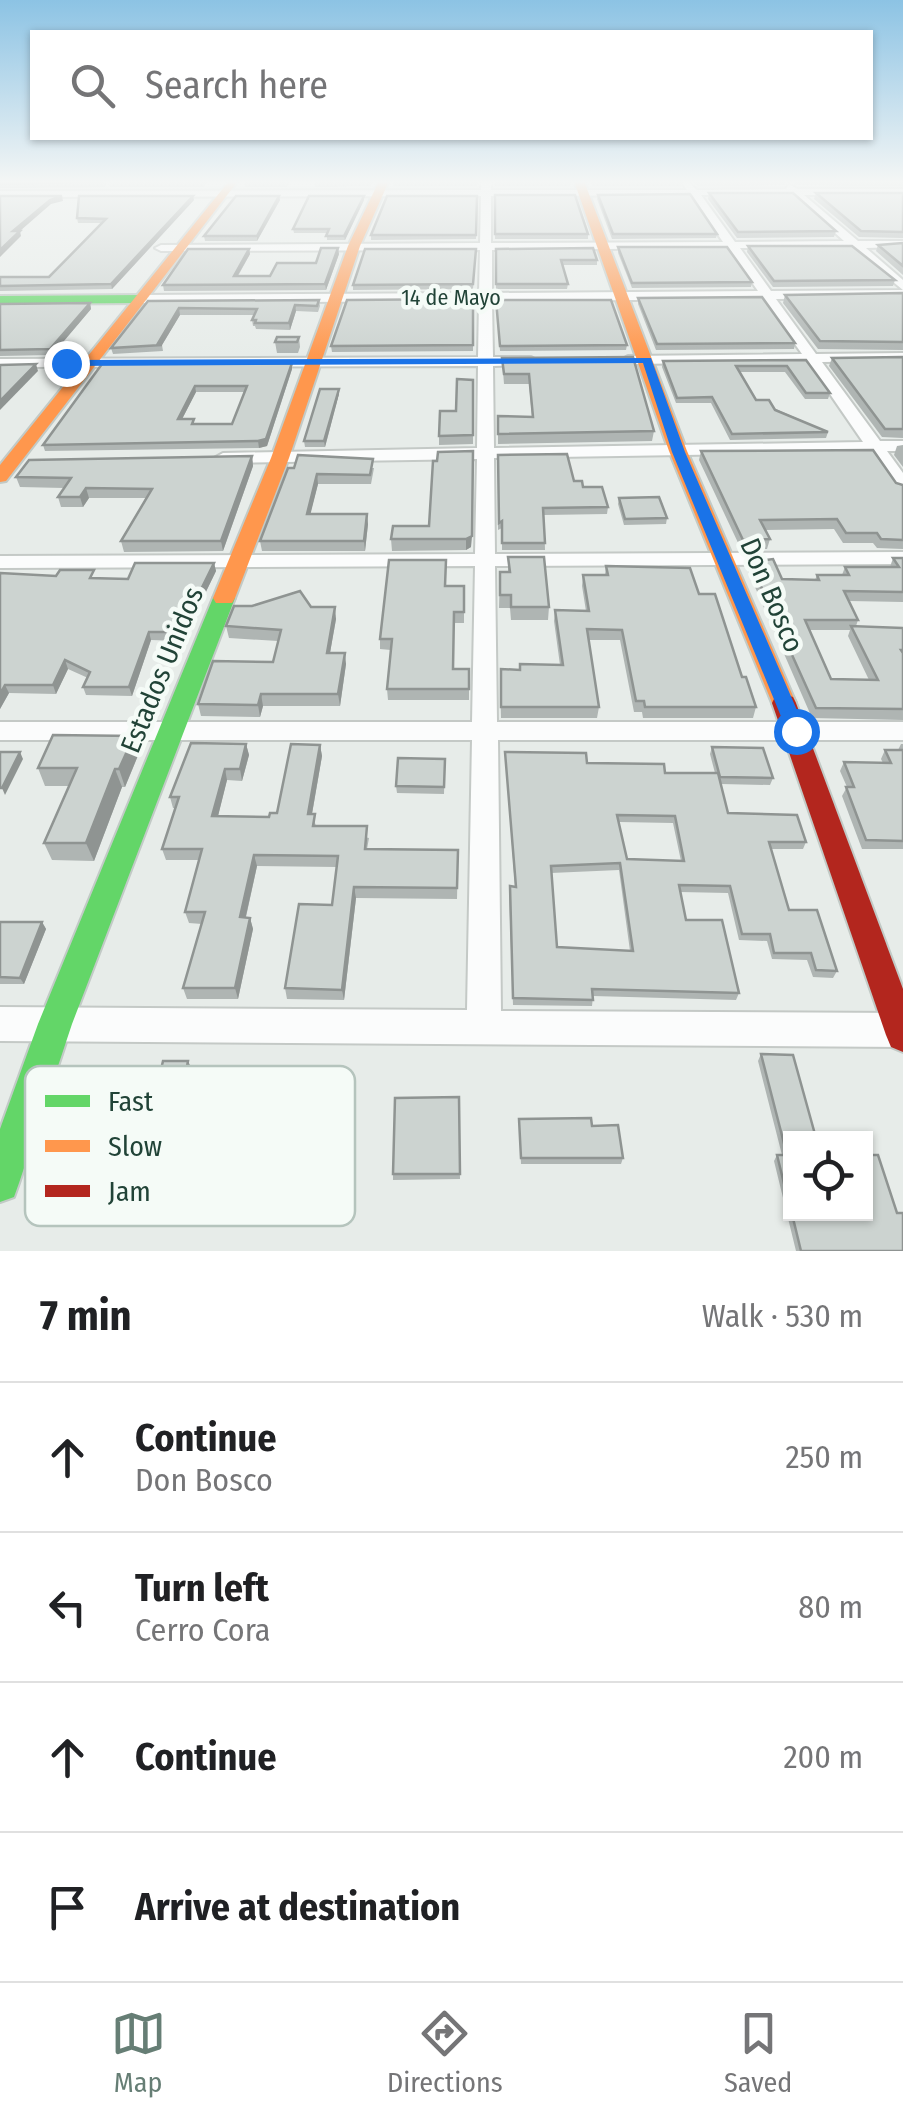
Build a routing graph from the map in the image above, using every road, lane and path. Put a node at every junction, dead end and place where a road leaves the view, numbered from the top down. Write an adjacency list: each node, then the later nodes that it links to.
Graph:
1 (178, 239): 13 (street)
2 (357, 239): 10 (street, Estados Unidos)
3 (487, 239): 11 (street)
4 (601, 239): 12 (street, Don Bosco)
5 (728, 239): 9 (street)
6 (849, 239): 7 (street)
7 (854, 244): 8 (street); 9 (street); 14 (street)
8 (903, 244)
9 (732, 245): 12 (street); 16 (street)
10 (354, 246): 11 (street); 13 (street); 19 (street, Estados Unidos)
11 (487, 246): 12 (street); 17 (street)
12 (604, 246): 18 (street, Don Bosco)
13 (171, 248): 20 (street)
14 (903, 286)
15 (903, 294): 16 (street, 14 de Mayo)
16 (767, 295): 18 (street, 14 de Mayo); 23 (street)
17 (486, 296): 18 (street, 14 de Mayo); 19 (street, 14 de Mayo); 28 (street)
18 (620, 296): 25 (street, Don Bosco)
19 (336, 297): 20 (street, 14 de Mayo); 27 (street, Estados Unidos)
20 (130, 299): 21 (street, 14 de Mayo); 30 (street); 31 (street)
21 (0, 300)
22 (903, 357): 23 (street)
23 (812, 358): 25 (street); 33 (street)
24 (608, 360): 25 (street)
25 (647, 360): 34 (street, Don Bosco)
26 (548, 361): 28 (street)
27 (313, 362): 28 (street); 31 (street); 37 (street, Estados Unidos)
28 (488, 362): 35 (street)
29 (0, 363): 30 (street)
30 (66, 363): 31 (street); 38 (street)
31 (90, 363): 38 (street)
32 (903, 446): 33 (street)
33 (875, 447): 34 (street); 39 (street)
34 (678, 452): 35 (street); 40 (street, Don Bosco)
35 (487, 456): 37 (street); 42 (street)
36 (204, 458): 37 (street)
37 (280, 458): 43 (street, Estados Unidos)
38 (9, 460)
39 (903, 486)
40 (724, 558): 41 (street); 42 (street); 47 (street, Don Bosco)
41 (903, 558)
42 (486, 560): 43 (street); 49 (street)
43 (239, 561): 44 (street); 46 (street, Estados Unidos)
44 (0, 562)
45 (0, 731): 46 (street)
46 (169, 731): 49 (street); 51 (street, Estados Unidos)
47 (796, 731): 48 (street); 49 (street); 53 (street, Don Bosco)
48 (903, 732)
49 (488, 734): 52 (street)
50 (0, 1024): 51 (street)
51 (55, 1024): 52 (street); 54 (street, Estados Unidos)
52 (484, 1027): 53 (street)
53 (902, 1032)
54 (40, 1066)
55 (25, 1111): 56 (street, Estados Unidos)
56 (0, 1183)

